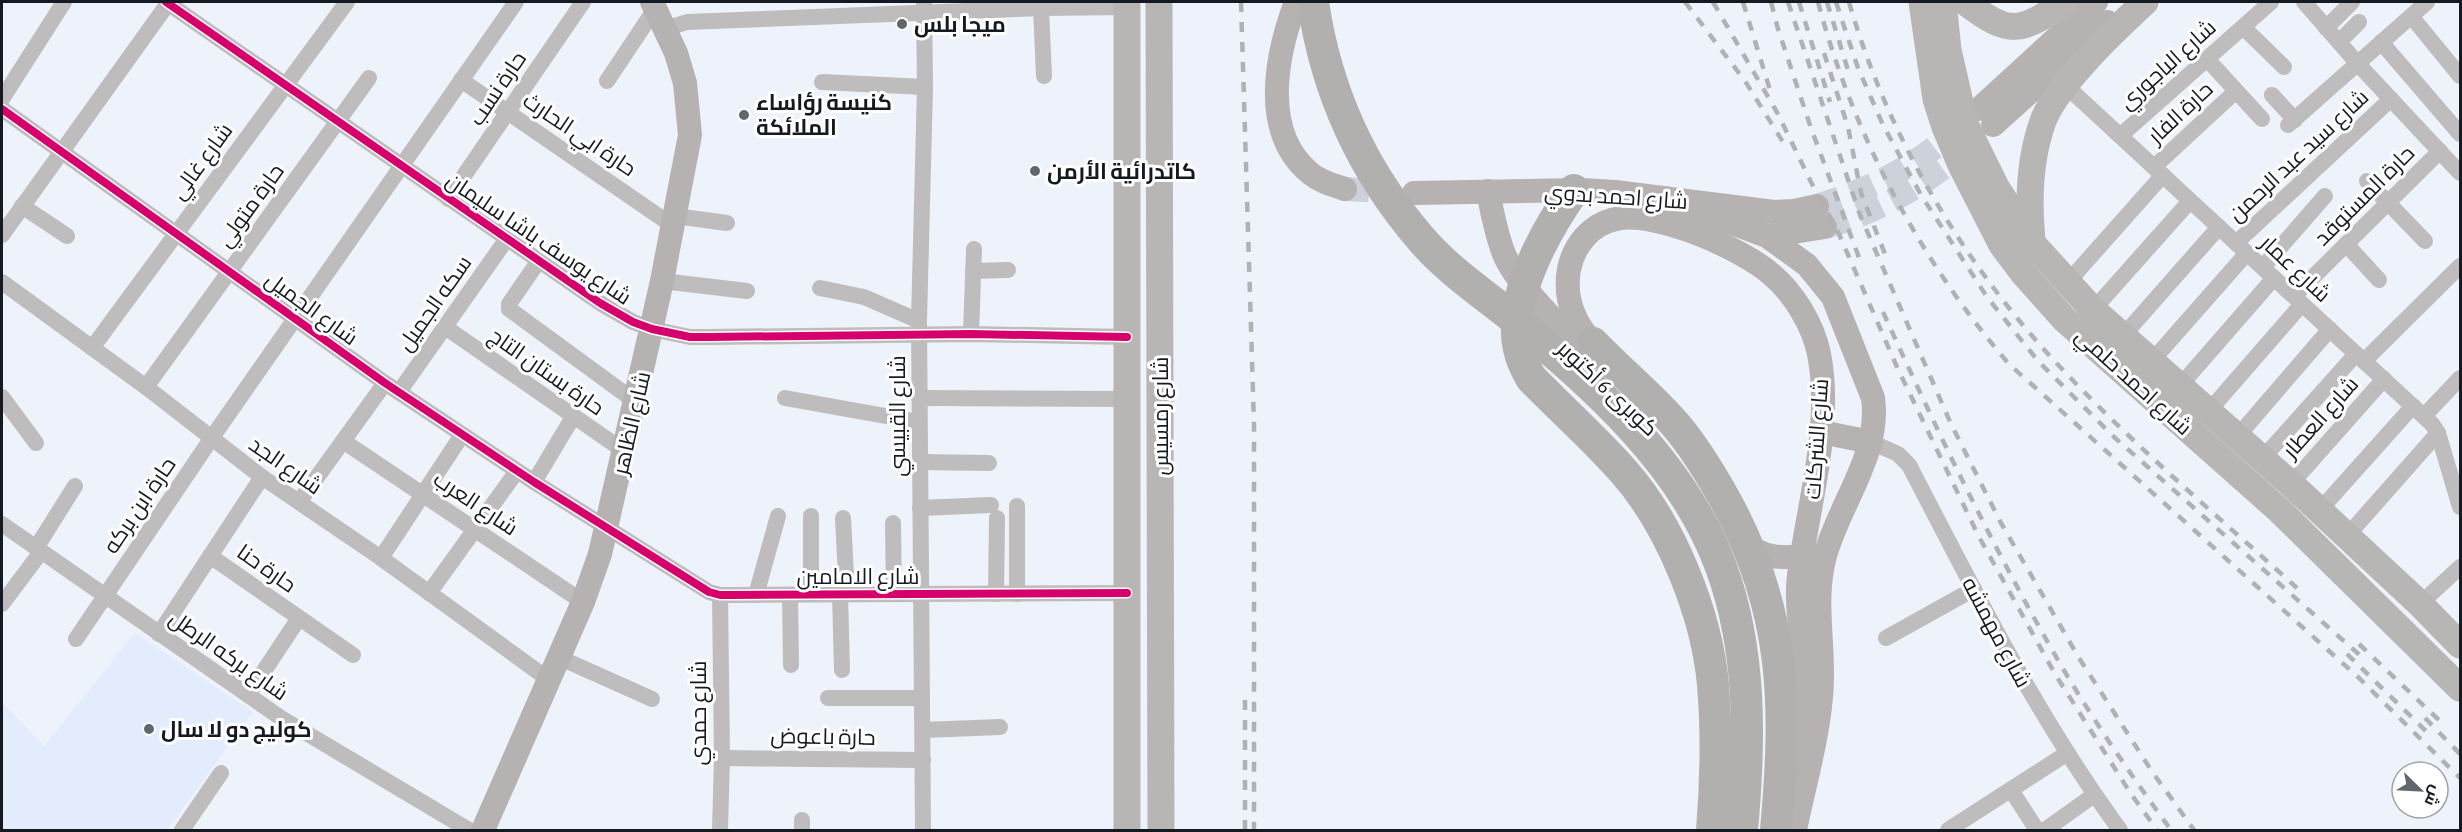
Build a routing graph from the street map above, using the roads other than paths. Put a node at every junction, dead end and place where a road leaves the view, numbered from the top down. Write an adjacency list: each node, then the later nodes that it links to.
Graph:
1 (64, 2): 47 (street)
2 (168, 2): 42 (street, شارع يوسف باشا سليمان); 56 (street)
3 (347, 2): 42 (street, شارع غالي)
4 (516, 2): 39 (street, حارة ابن بركه)
5 (583, 2): 50 (street, حارة نسب)
6 (1158, 2): 207 (main road, شارع رمسيس)
7 (1296, 2): 61 (main road)
8 (1306, 2): 209 (highway, كوبرى 6 أكتوبر)
9 (1313, 2): 210 (highway)
10 (1328, 2): 211 (highway, كوبرى 6 أكتوبر)
11 (1922, 2): 147 (main road, شارع احمد حلمي)
12 (1943, 2): 80 (main road, شارع احمد حلمي)
13 (1965, 2): 14 (main road)
14 (2065, 2)
15 (2096, 2): 16 (main road)
16 (2130, 2)
17 (2145, 2): 43 (main road)
18 (2271, 2): 29 (street, شارع الباجوري)
19 (2304, 2): 30 (street)
20 (2352, 2): 30 (street)
21 (2427, 2): 27 (street)
22 (1127, 4): 24 (street); 105 (main road, شارع رمسيس)
23 (924, 7): 24 (street); 25 (street); 44 (street, شارع القبيسي)
24 (1041, 8): 36 (street)
25 (825, 9): 26 (street)
26 (657, 13): 40 (street); 71 (main road, شارع الظاهر)
27 (2411, 16): 32 (street); 37 (street)
28 (2359, 22): 31 (street)
29 (2243, 27): 33 (street, شارع الباجوري); 35 (street)
30 (2326, 28): 31 (street)
31 (2339, 42): 34 (street)
32 (2381, 42): 34 (street); 53 (street)
33 (2206, 59): 45 (street); 54 (street, شارع الباجوري)
34 (2358, 64): 46 (street); 48 (street)
35 (2284, 68)
36 (1044, 76)
37 (2460, 76)
38 (369, 78): 52 (street, حارة متولي)
39 (461, 80): 50 (street, حارة ابي الحارث); 57 (street, حارة ابن بركه)
40 (607, 81)
41 (822, 82): 44 (street)
42 (285, 85): 52 (street, شارع يوسف باشا سليمان); 74 (street, شارع غالي)
43 (2065, 85): 54 (street, شارع عمار); 80 (main road)
44 (925, 87): 101 (street, شارع القبيسي)
45 (2236, 91): 51 (street); 58 (street, حارة الفار)
46 (2272, 95)
47 (2, 99)
48 (2391, 99): 55 (street); 82 (street, شارع سيد عبد الرحمن)
49 (2, 109): 56 (street, شارع الجميل)
50 (507, 112): 67 (street, حارة نسب); 71 (street, حارة ابي الحارث)
51 (2262, 119)
52 (338, 122): 57 (street, شارع يوسف باشا سليمان); 87 (street, حارة متولي)
53 (2460, 134)
54 (2120, 136): 58 (street, شارع عمار)
55 (2440, 151): 59 (street); 69 (street, حارة المستوقد)
56 (61, 152): 70 (street); 74 (street, شارع الجميل)
57 (401, 166): 67 (street, شارع يوسف باشا سليمان); 99 (street, حارة ابن بركه)
58 (2158, 171): 68 (street, شارع عمار); 93 (street, حارة الفار)
59 (2460, 173)
60 (2367, 181): 69 (street)
61 (1345, 189)
62 (1574, 190): 63 (main road, شارع احمد بدوي); 66 (main road, شارع احمد بدوي); 94 (highway)
63 (1488, 191): 64 (main road, شارع احمد بدوي); 94 (main road)
64 (1414, 193)
65 (2325, 196): 89 (street)
66 (1665, 198): 77 (main road, شارع الشركات); 77 (main road, شارع احمد بدوي)
67 (448, 199): 78 (street, شارع يوسف باشا سليمان)
68 (2190, 201): 73 (street, شارع عمار); 98 (street)
69 (2388, 202): 79 (street); 81 (street, حارة المستوقد)
70 (22, 206): 75 (street); 76 (street)
71 (674, 221): 72 (street); 91 (main road, شارع الظاهر)
72 (727, 224)
73 (2219, 227): 82 (street, شارع عمار); 106 (street)
74 (176, 233): 87 (street, شارع الجميل); 108 (street, شارع غالي)
75 (2, 235)
76 (67, 236)
77 (1767, 236): 131 (main road, شارع الشركات)
78 (506, 240): 84 (street, شارع يوسف باشا سليمان); 100 (street, سكه الجميل)
79 (2425, 241)
80 (2032, 244): 93 (main road, شارع احمد حلمي)
81 (2346, 244): 90 (street); 97 (street, حارة المستوقد)
82 (2242, 248): 89 (street, شارع عمار); 110 (street, شارع سيد عبد الرحمن)
83 (974, 249): 88 (street)
84 (538, 262): 102 (street, شارع يوسف باشا سليمان); 120 (street)
85 (2460, 266): 109 (street)
86 (1008, 270): 88 (street)
87 (230, 271): 99 (street, شارع الجميل); 113 (street, حارة متولي)
88 (973, 271): 104 (street)
89 (2269, 273): 97 (street, شارع عمار); 114 (street)
90 (2379, 280)
91 (662, 281): 96 (street); 102 (main road, شارع الظاهر)
92 (2, 282): 108 (street, شارع الجد)
93 (2067, 284): 98 (main road, شارع احمد حلمي)
94 (1525, 285): 159 (main road); 208 (highway)
95 (820, 288): 101 (street)
96 (747, 291)
97 (2298, 300): 103 (street, شارع عمار); 122 (street, حارة المستوقد)
98 (2093, 310): 106 (main road, شارع احمد حلمي)
99 (295, 318): 115 (street, شارع الجميل); 129 (street, حارة ابن بركه)
100 (445, 327): 115 (street, سكه الجميل); 123 (street, حارة بستان التاج)
101 (919, 328): 102 (street, شارع يوسف باشا سليمان); 104 (street, شارع يوسف باشا سليمان); 118 (street, شارع القبيسي)
102 (652, 329): 120 (main road, شارع الظاهر)
103 (2330, 329): 109 (street, شارع عمار); 128 (street)
104 (971, 334): 105 (street, شارع يوسف باشا سليمان)
105 (1127, 337): 119 (main road, شارع رمسيس)
106 (2122, 337): 110 (main road, شارع احمد حلمي)
107 (1593, 343): 125 (main road, شارع الشركات); 212 (highway)
108 (92, 348): 113 (street, شارع الجد)
109 (2360, 357): 112 (street, شارع عمار); 134 (street)
110 (2151, 362): 114 (main road, شارع احمد حلمي)
111 (2460, 378): 121 (street)
112 (2384, 379): 121 (street, شارع عمار); 141 (street, شارع العطار)
113 (146, 387): 129 (street, شارع الجد)
114 (2179, 387): 122 (main road, شارع احمد حلمي)
115 (392, 388): 127 (street, شارع الجميل); 130 (street, سكه الجميل)
116 (2, 397): 132 (street)
117 (785, 398): 124 (street)
118 (919, 398): 119 (street); 124 (street, شارع القبيسي)
119 (1127, 399): 165 (main road, شارع رمسيس)
120 (636, 402): 133 (main road, شارع الظاهر)
121 (2418, 411): 126 (street, شارع عمار); 148 (street)
122 (2208, 412): 128 (main road, شارع احمد حلمي)
123 (573, 417): 133 (street, حارة بستان التاج); 139 (street)
124 (920, 422): 135 (street, شارع القبيسي)
125 (1821, 432): 131 (main road); 159 (main road, شارع الشركات)
126 (2438, 433): 145 (street, شارع عمار); 156 (street)
127 (462, 435): 137 (street, شارع الجميل); 142 (street)
128 (2237, 437): 134 (main road, شارع احمد حلمي)
129 (211, 439): 138 (street, شارع الجد); 174 (street, حارة ابن بركه)
130 (343, 441): 142 (street, شارع العرب); 143 (street, سكه الجميل)
131 (1871, 442): 159 (main road, شارع الشركات); 162 (street, شارع مهمشه)
132 (36, 443)
133 (624, 451): 155 (main road, شارع الظاهر)
134 (2262, 459): 141 (main road, شارع احمد حلمي)
135 (920, 462): 136 (street); 146 (street, شارع القبيسي)
136 (989, 463)
137 (518, 471): 139 (street, شارع الجميل); 154 (street)
138 (262, 477): 143 (street, شارع الجد); 158 (street)
139 (534, 482): 155 (street, شارع الجميل)
140 (75, 486): 157 (street)
141 (2293, 487): 147 (main road); 148 (main road, شارع احمد حلمي)
142 (423, 494): 154 (street, شارع العرب); 160 (street)
143 (299, 502): 160 (street, شارع الجد)
144 (1017, 506): 170 (street)
145 (2460, 507)
146 (920, 508): 164 (street, شارع القبيسي); 169 (street)
147 (2278, 510): 188 (main road, شارع احمد حلمي)
148 (2319, 511): 156 (main road, شارع احمد حلمي)
149 (778, 516): 172 (street)
150 (811, 516): 166 (street)
151 (843, 518): 167 (street)
152 (893, 523): 168 (street)
153 (2, 524): 157 (street, شارع بركه الرطل)
154 (475, 529): 163 (street); 175 (street, شارع العرب)
155 (608, 529): 171 (street, شارع الامامين); 175 (main road, شارع الظاهر)
156 (2347, 536): 177 (main road, شارع احمد حلمي)
157 (38, 550): 174 (street, شارع بركه الرطل); 176 (street)
158 (210, 556): 178 (street, حارة حنا); 179 (street)
159 (1814, 556): 213 (main road, شارع الشركات); 214 (main road, شارع الشركات)
160 (381, 558): 163 (street, شارع الجد)
161 (2460, 567): 177 (street)
162 (1974, 589): 180 (street); 195 (street, شارع مهمشه)
163 (429, 593): 187 (street, شارع الجد)
164 (920, 593): 168 (street, شارع الامامين); 169 (street, شارع الامامين); 191 (street, شارع القبيسي)
165 (1127, 593): 170 (street, شارع الامامين); 206 (main road, شارع رمسيس)
166 (812, 594): 167 (street, شارع الامامين); 173 (street, شارع الامامين)
167 (843, 594): 168 (street, شارع الامامين); 186 (street)
168 (894, 594)
169 (996, 594): 170 (street, شارع الامامين)
170 (1017, 594)
171 (720, 595): 172 (street, شارع الامامين); 196 (street, شارع حمدي)
172 (756, 595): 173 (street, شارع الامامين)
173 (790, 595): 185 (street)
174 (105, 596): 179 (street, شارع بركه الرطل); 181 (street, حارة ابن بركه)
175 (583, 602): 184 (main road, شارع الظاهر)
176 (2, 604)
177 (2420, 604): 182 (main road, شارع احمد حلمي)
178 (299, 618): 183 (street, حارة حنا); 189 (street, حارة حنا)
179 (159, 634): 189 (street, شارع بركه الرطل)
180 (1886, 638)
181 (76, 639)
182 (2460, 645)
183 (353, 655)
184 (558, 657): 187 (main road, شارع الظاهر); 192 (street)
185 (791, 665)
186 (842, 670)
187 (548, 679): 203 (main road, شارع الظاهر)
188 (2460, 688)
189 (248, 695): 202 (street, شارع بركه الرطل)
190 (828, 698): 191 (street)
191 (922, 698): 194 (street, شارع القبيسي)
192 (652, 699)
193 (1000, 728): 194 (street)
194 (923, 730): 197 (street, شارع القبيسي)
195 (2066, 754): 199 (street); 200 (street, شارع مهمشه)
196 (722, 758): 197 (street, حارة باعوض); 204 (street, شارع حمدي)
197 (923, 760): 205 (street, شارع القبيسي)
198 (221, 773): 201 (street)
199 (2010, 790): 215 (street); 216 (street)
200 (2094, 795): 217 (street); 218 (street, شارع مهمشه)
201 (182, 831)
202 (469, 831)
203 (483, 831)
204 (720, 831)
205 (923, 831)
206 (1127, 831)
207 (1161, 831)
208 (1712, 831)
209 (1730, 831)
210 (1742, 831)
211 (1755, 831)
212 (1776, 831)
213 (1786, 831)
214 (1796, 831)
215 (1948, 831)
216 (2037, 831)
217 (2045, 831)
218 (2120, 831)

